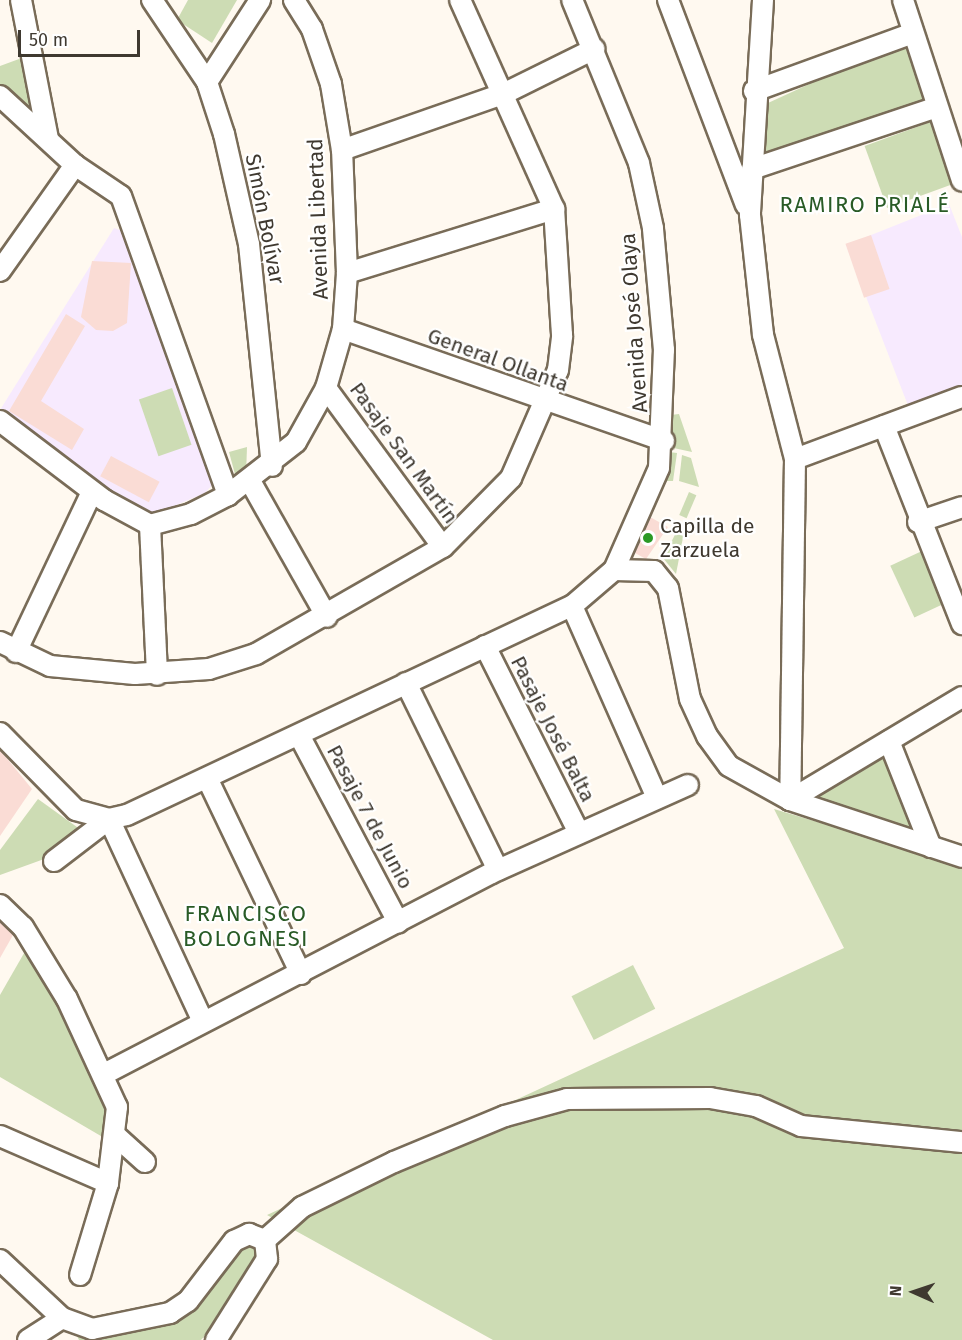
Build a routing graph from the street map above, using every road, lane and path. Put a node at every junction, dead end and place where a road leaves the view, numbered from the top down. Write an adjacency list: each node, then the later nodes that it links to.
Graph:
1 (21, 0): 17 (street)
2 (152, 0): 12 (street, Simón Bolívar)
3 (260, 0): 12 (street)
4 (294, 0): 18 (street, Avenida Libertad)
5 (460, 0): 14 (street)
6 (572, 0): 11 (street, Avenida José Olaya)
7 (668, 0): 23 (street)
8 (762, 0): 13 (street)
9 (903, 0): 10 (street)
10 (913, 33): 13 (street); 16 (street)
11 (594, 49): 14 (street); 32 (street, Avenida José Olaya)
12 (207, 81): 34 (street, Simón Bolívar)
13 (754, 91): 20 (street)
14 (503, 94): 18 (street); 22 (street)
15 (0, 96): 17 (street)
16 (937, 108): 20 (street); 21 (street)
17 (49, 140): 19 (street)
18 (342, 150): 25 (street, Avenida Libertad)
19 (75, 165): 24 (street); 37 (street)
20 (752, 169): 23 (street)
21 (962, 181)
22 (554, 209): 25 (street); 29 (street)
23 (750, 215): 33 (street)
24 (0, 272)
25 (347, 273): 26 (street, Avenida Libertad)
26 (343, 329): 27 (street, Avenida Libertad); 29 (street, General Ollanta)
27 (326, 388): 34 (street, Avenida Libertad); 41 (street, Pasaje San Martín)
28 (962, 397): 31 (street)
29 (547, 403): 32 (street, General Ollanta); 41 (street)
30 (0, 421): 36 (street)
31 (884, 426): 33 (street); 39 (street)
32 (664, 441): 42 (street, Avenida José Olaya)
33 (795, 459): 57 (street)
34 (272, 466): 35 (street, Avenida Libertad)
35 (250, 481): 37 (street, Avenida Libertad); 44 (street)
36 (92, 492): 40 (street); 47 (street)
37 (228, 495): 40 (street, Avenida Libertad)
38 (962, 507): 39 (street)
39 (918, 522): 45 (street)
40 (150, 525): 48 (street)
41 (443, 547): 44 (street)
42 (614, 570): 43 (street); 57 (street)
43 (572, 606): 46 (street); 56 (street)
44 (327, 617): 48 (street)
45 (962, 624)
46 (485, 646): 49 (street); 59 (street, Pasaje José Balta)
47 (8, 647): 48 (street)
48 (157, 675)
49 (406, 683): 52 (street); 63 (street)
50 (962, 697): 53 (street)
51 (0, 733): 58 (street)
52 (299, 735): 54 (street); 65 (street, Pasaje 7 de Junio)
53 (889, 741): 57 (street); 60 (street)
54 (208, 780): 58 (street); 66 (street)
55 (688, 785): 56 (street)
56 (657, 798): 59 (street)
57 (789, 800): 60 (street)
58 (109, 819): 62 (street); 67 (street)
59 (579, 833): 63 (street)
60 (931, 847): 61 (street)
61 (962, 857)
62 (54, 861)
63 (498, 870): 65 (street)
64 (0, 905): 68 (street)
65 (398, 922): 66 (street)
66 (301, 974): 67 (street)
67 (202, 1019): 68 (street)
68 (104, 1074): 70 (street)
69 (0, 1136): 73 (street)
70 (116, 1136): 72 (street); 73 (street)
71 (962, 1142): 74 (street)
72 (145, 1162)
73 (108, 1183): 76 (street)
74 (265, 1240): 77 (street); 79 (street)
75 (0, 1260): 77 (street)
76 (80, 1275)
77 (62, 1318): 78 (street)
78 (28, 1340)
79 (216, 1340)

